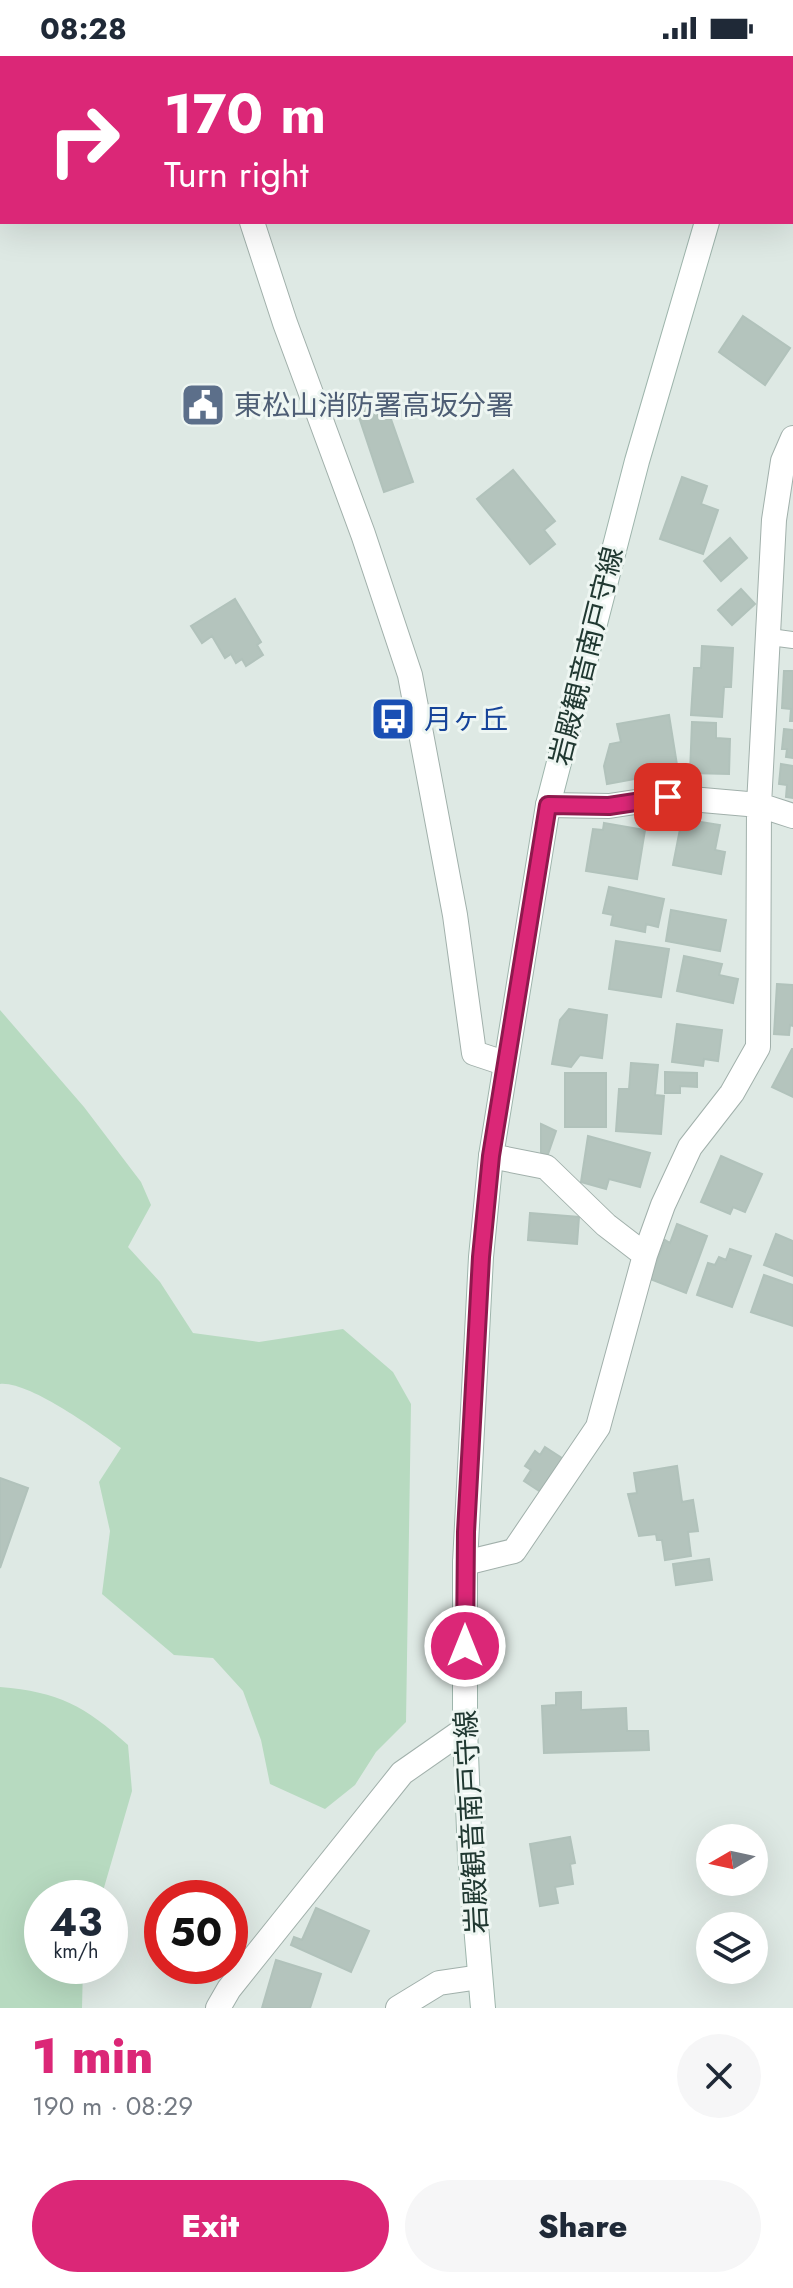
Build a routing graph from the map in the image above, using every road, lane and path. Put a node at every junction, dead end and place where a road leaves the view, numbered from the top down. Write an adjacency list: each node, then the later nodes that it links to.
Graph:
1 (253, 224): 9 (street)
2 (706, 224): 6 (street, 岩殿観音南戸守線)
3 (793, 438): 4 (street)
4 (788, 461): 5 (street)
5 (781, 639): 7 (street)
6 (548, 805): 7 (street); 9 (street, 岩殿観音南戸守線)
7 (759, 805): 8 (street); 11 (street)
8 (793, 816)
9 (504, 1063): 10 (street, 岩殿観音南戸守線)
10 (491, 1156): 11 (street); 12 (street, 岩殿観音南戸守線)
11 (645, 1255): 12 (street)
12 (465, 1563): 13 (street, 岩殿観音南戸守線)
13 (465, 1729): 14 (street, 岩殿観音南戸守線); 15 (street)
14 (480, 1977): 16 (street); 17 (street, 岩殿観音南戸守線)
15 (218, 2008)
16 (398, 2008)
17 (483, 2008)

